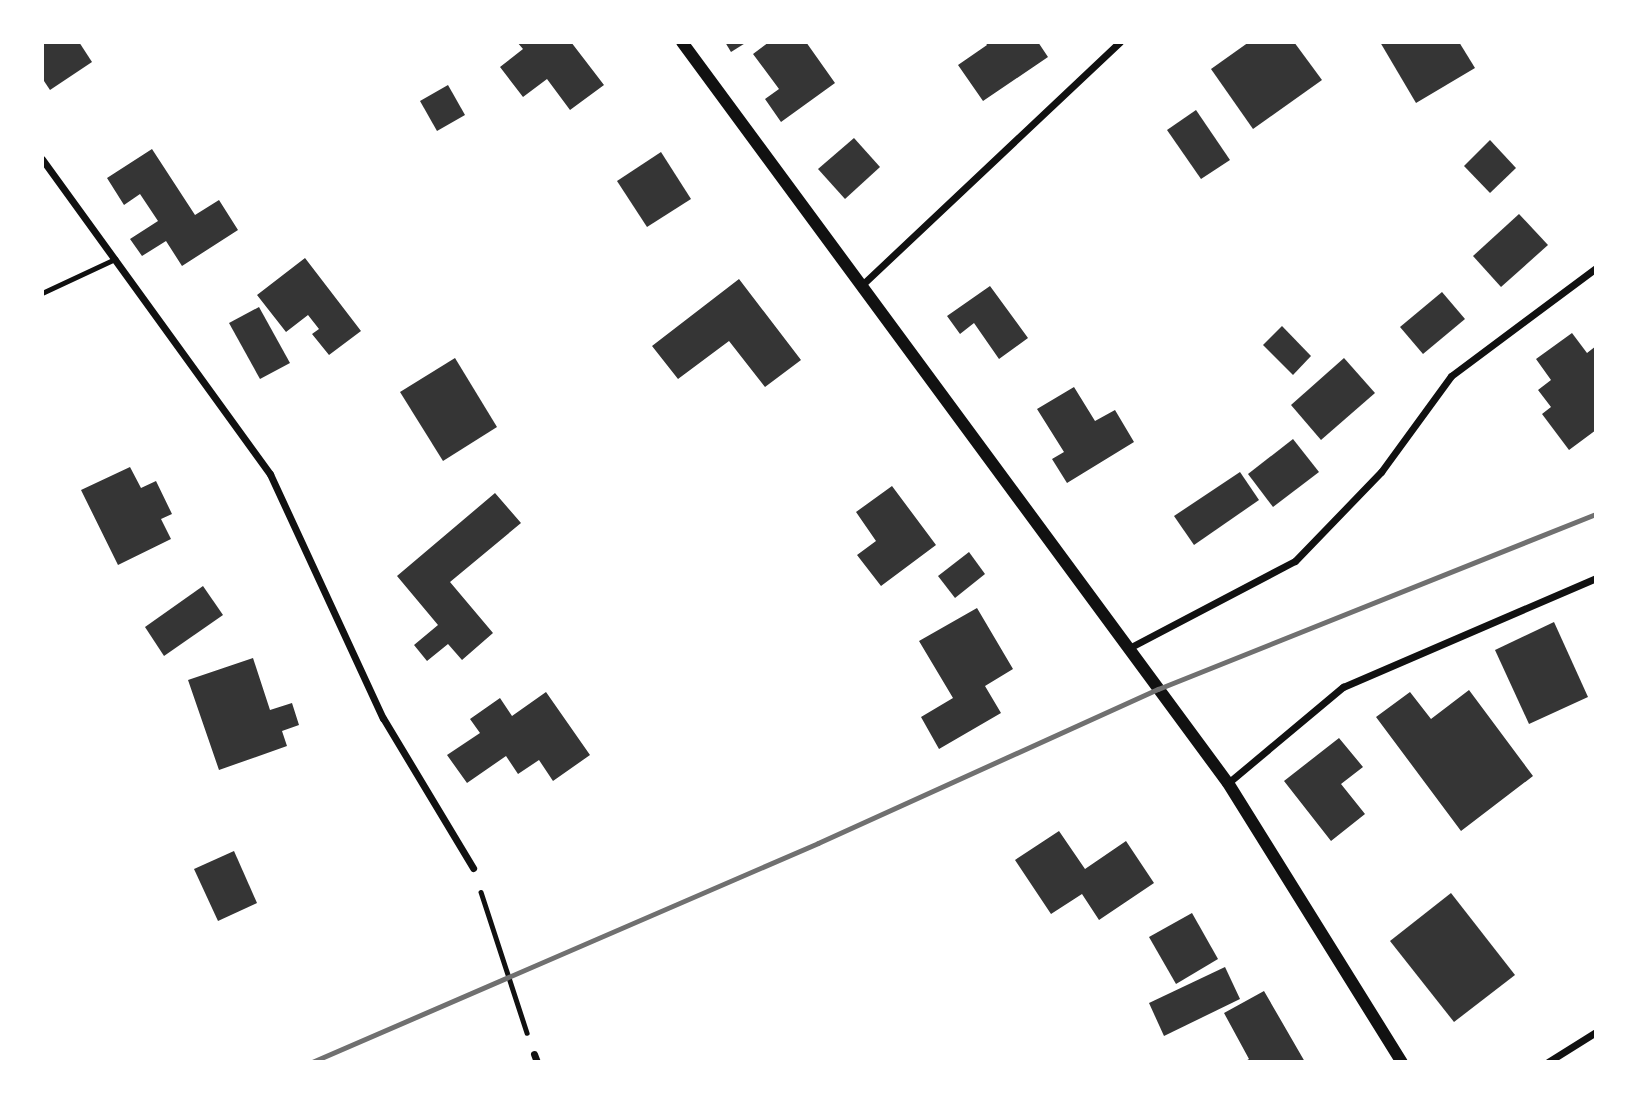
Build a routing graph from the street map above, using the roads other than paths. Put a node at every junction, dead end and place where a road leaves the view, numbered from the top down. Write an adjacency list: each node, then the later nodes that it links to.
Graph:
1 (682, 42): 6 (street)
2 (1120, 42): 6 (street)
3 (42, 159): 4 (street)
4 (116, 258): 7 (lane); 11 (street)
5 (1596, 268): 9 (street)
6 (863, 284): 9 (street)
7 (42, 293)
8 (1596, 578): 10 (street)
9 (1132, 647): 10 (street)
10 (1228, 783): 13 (street)
11 (473, 868)
12 (1596, 1032): 14 (street)
13 (1402, 1062)
14 (1549, 1062)

